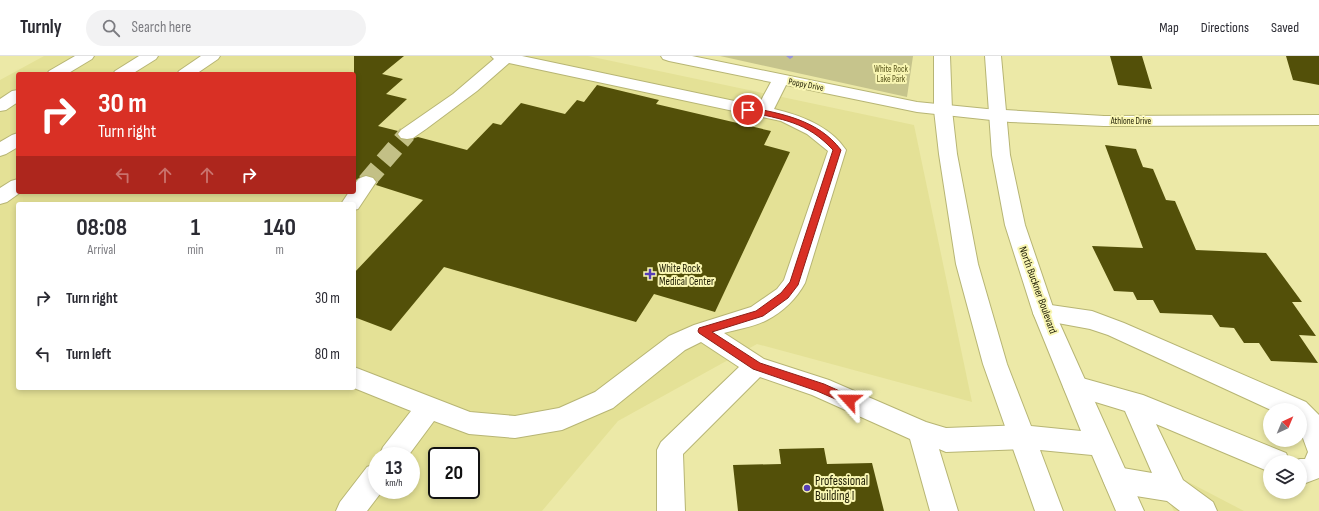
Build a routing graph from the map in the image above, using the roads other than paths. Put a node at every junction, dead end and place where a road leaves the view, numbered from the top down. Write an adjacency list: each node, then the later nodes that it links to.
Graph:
1 (86, 56): 8 (main road)
2 (150, 56): 9 (main road)
3 (212, 56): 10 (main road)
4 (504, 56): 15 (main road); 18 (main road)
5 (669, 56): 11 (main road, Poppy Drive)
6 (942, 56): 14 (main road)
7 (993, 56): 16 (main road, North Buckner Boulevard)
8 (58, 72)
9 (124, 72)
10 (188, 72)
11 (780, 80): 14 (main road, Poppy Drive); 15 (main road)
12 (16, 98): 13 (main road)
13 (0, 106)
14 (943, 110): 16 (main road, Athlone Drive); 35 (main road)
15 (764, 113): 26 (main road)
16 (998, 116): 17 (main road, Athlone Drive); 25 (main road, North Buckner Boulevard)
17 (1319, 120)
18 (407, 134)
19 (16, 140): 20 (main road)
20 (0, 150)
21 (366, 182): 24 (main road)
22 (16, 186): 23 (main road)
23 (0, 197)
24 (352, 202)
25 (1044, 313): 29 (main road, North Buckner Boulevard); 31 (main road)
26 (702, 331): 27 (main road); 32 (main road)
27 (756, 366): 34 (main road); 46 (main road)
28 (356, 378): 32 (main road)
29 (1075, 386): 30 (main road); 36 (main road, North Buckner Boulevard)
30 (1134, 403): 39 (main road); 44 (main road)
31 (1281, 403)
32 (429, 408): 38 (main road)
33 (1307, 418): 37 (main road)
34 (921, 432): 35 (main road); 47 (main road)
35 (1022, 437): 36 (main road); 48 (main road)
36 (1100, 444): 42 (main road, North Buckner Boulevard)
37 (1319, 446)
38 (399, 447)
39 (1263, 456)
40 (1319, 458): 41 (main road)
41 (1307, 470)
42 (1117, 480): 44 (main road); 49 (main road, North Buckner Boulevard)
43 (368, 488): 45 (main road)
44 (1173, 489): 50 (main road)
45 (350, 511)
46 (671, 511)
47 (944, 511)
48 (1049, 511)
49 (1130, 511)
50 (1203, 511)

